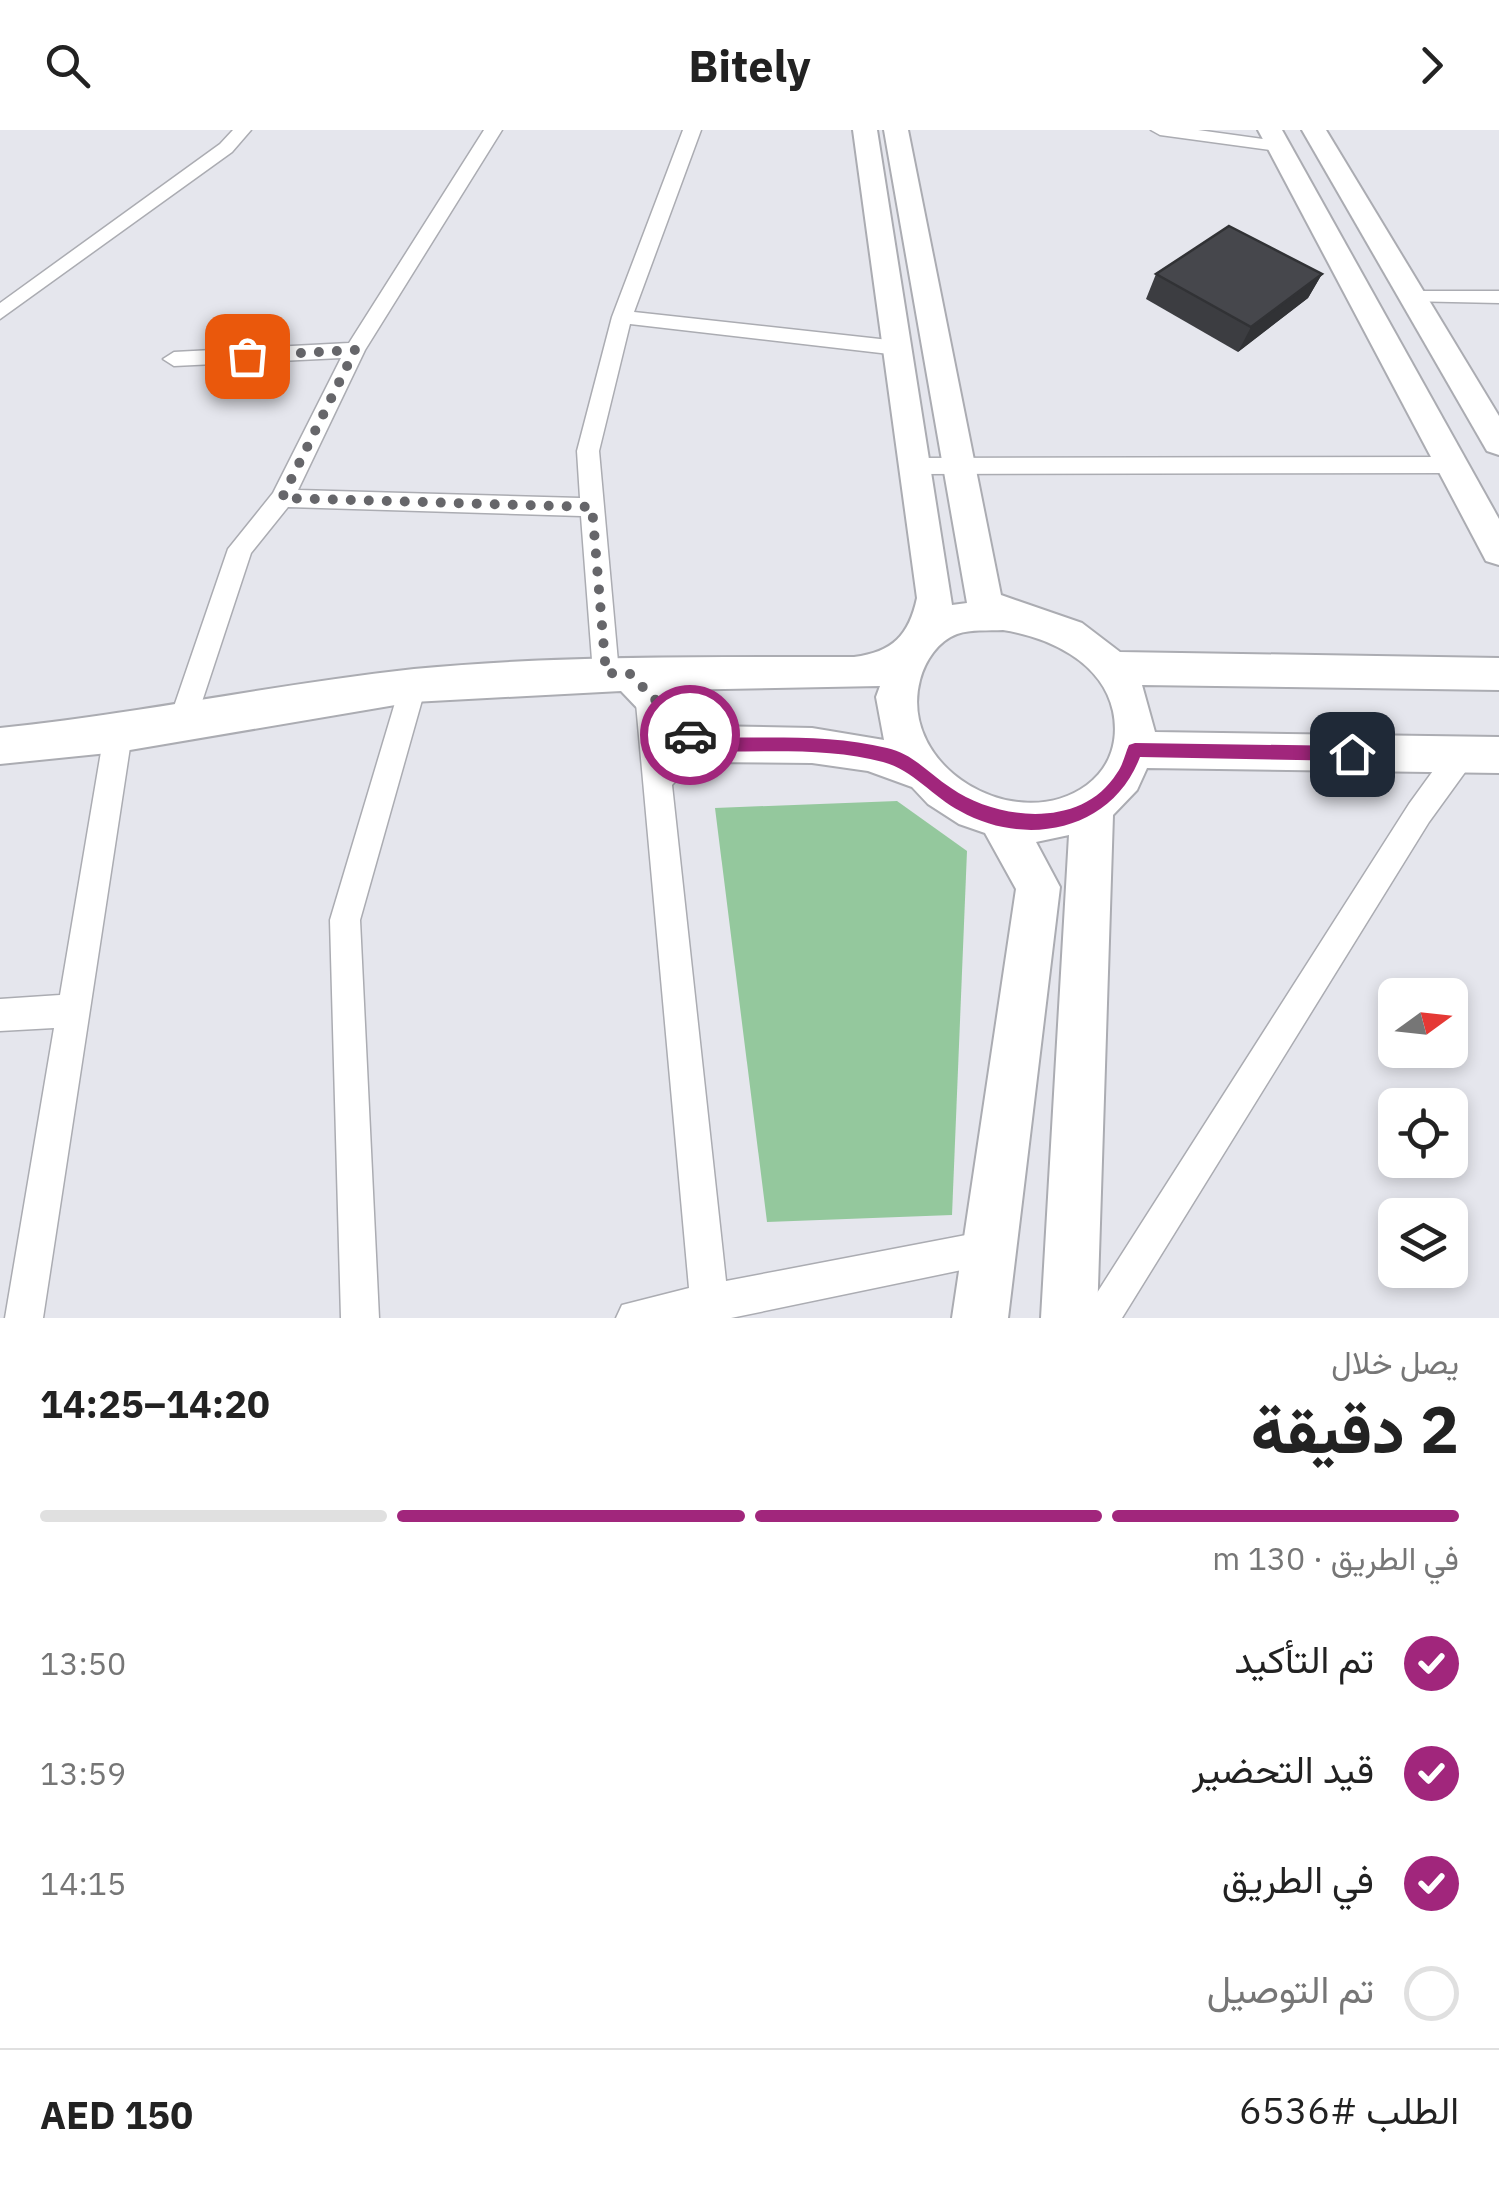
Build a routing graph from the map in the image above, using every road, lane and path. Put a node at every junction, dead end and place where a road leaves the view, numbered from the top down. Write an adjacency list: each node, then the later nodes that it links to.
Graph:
1 (242, 130): 11 (street)
2 (494, 130): 14 (street)
3 (692, 130): 12 (street)
4 (865, 130): 13 (street)
5 (896, 130): 19 (street)
6 (1160, 130): 8 (street)
7 (1314, 130): 9 (street)
8 (1274, 138): 17 (street)
9 (1412, 297): 10 (street); 16 (street)
10 (1499, 297)
11 (0, 313)
12 (622, 318): 13 (street); 21 (street)
13 (898, 348): 18 (street)
14 (355, 350): 15 (street); 20 (street)
15 (174, 359)
16 (1499, 443)
17 (1452, 465): 19 (street); 22 (street)
18 (917, 466): 19 (street); 24 (street)
19 (956, 466): 23 (street)
20 (282, 498): 21 (street); 29 (street)
21 (592, 507): 27 (street)
22 (1499, 551)
23 (1003, 615): 24 (street); 25 (street)
24 (919, 644): 27 (street); 35 (street)
25 (1110, 668): 26 (street); 33 (street)
26 (1499, 674)
27 (628, 680): 28 (street); 31 (street); 36 (street)
28 (412, 686): 29 (street); 44 (street)
29 (182, 724): 30 (street)
30 (118, 734): 32 (street); 39 (street)
31 (698, 744): 35 (street); 36 (street)
32 (0, 746)
33 (1135, 750): 34 (street); 37 (street)
34 (1480, 755): 48 (street)
35 (921, 772): 38 (street)
36 (657, 780): 42 (street)
37 (1092, 807): 38 (street); 47 (street)
38 (1000, 819): 41 (street)
39 (74, 1010): 40 (street); 43 (street)
40 (0, 1015)
41 (992, 1248): 42 (street); 46 (street)
42 (710, 1306): 45 (street)
43 (24, 1318)
44 (360, 1318)
45 (635, 1318)
46 (980, 1318)
47 (1070, 1318)
48 (1100, 1318)

